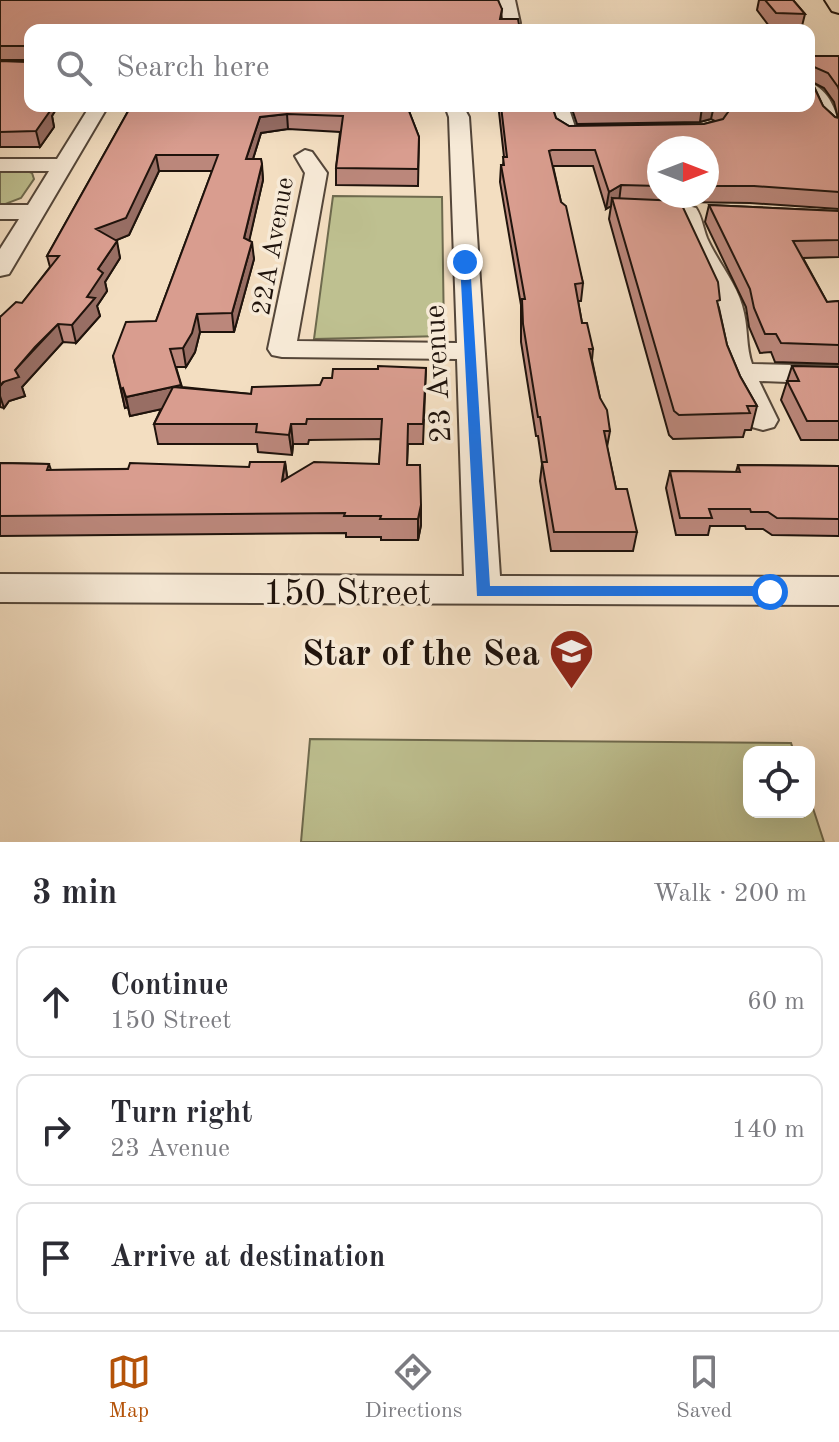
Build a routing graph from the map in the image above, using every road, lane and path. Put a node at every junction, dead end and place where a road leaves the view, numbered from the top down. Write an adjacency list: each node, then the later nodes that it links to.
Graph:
1 (507, 0): 4 (street)
2 (835, 0): 3 (main road)
3 (839, 7)
4 (512, 24)
5 (823, 104): 9 (street)
6 (95, 112): 15 (street)
7 (457, 112): 20 (street, 23 Avenue)
8 (561, 112): 11 (street)
9 (839, 127)
10 (612, 132): 11 (street)
11 (567, 133): 12 (street)
12 (572, 155)
13 (305, 156): 20 (street, 22A Avenue)
14 (0, 165): 15 (street)
15 (64, 165): 17 (street)
16 (0, 212): 17 (street)
17 (33, 212): 19 (street)
18 (661, 213): 21 (street)
19 (0, 269)
20 (469, 351): 26 (street, 23 Avenue)
21 (743, 372): 22 (street); 23 (street)
22 (839, 375)
23 (763, 420)
24 (0, 588): 26 (street, 150 Street)
25 (839, 591): 26 (street, 150 Street)
26 (483, 592)

